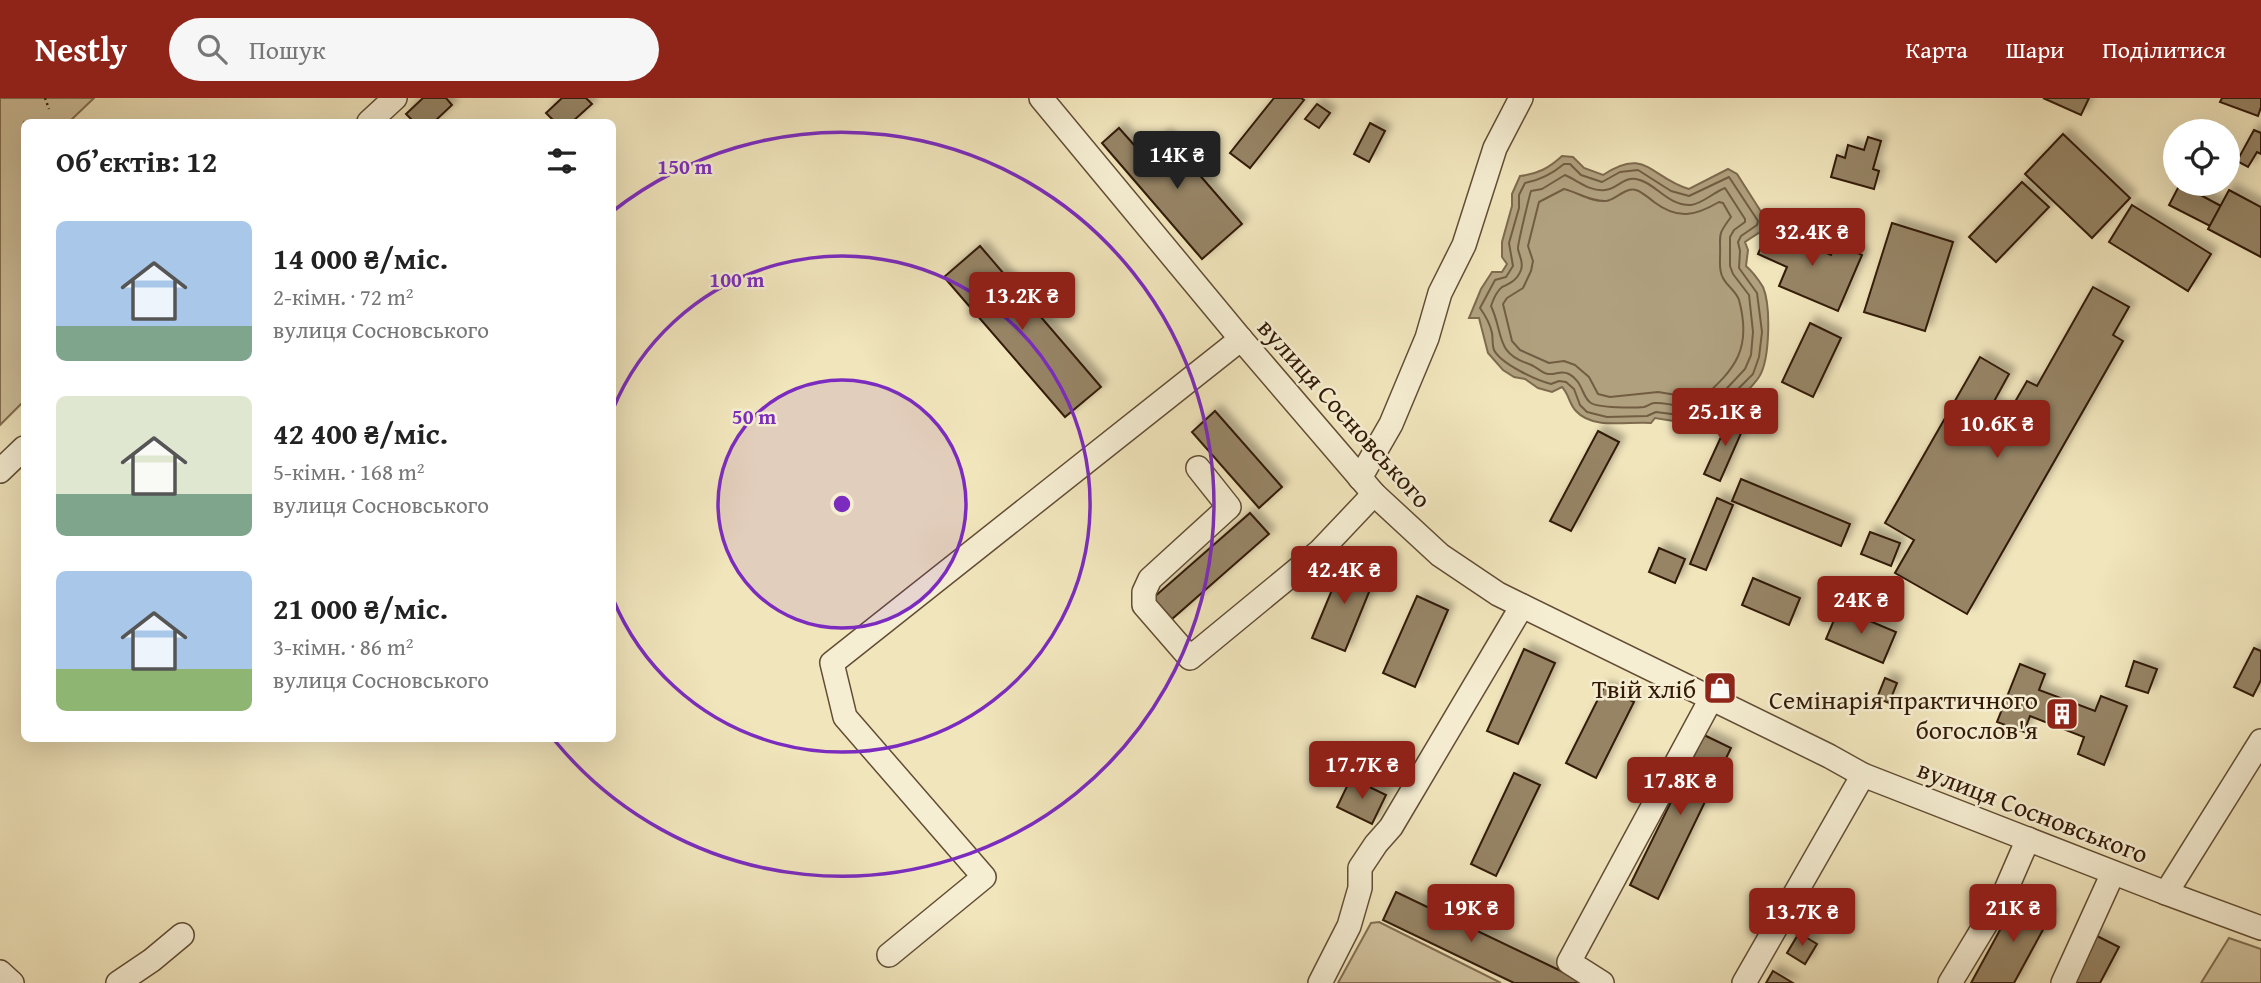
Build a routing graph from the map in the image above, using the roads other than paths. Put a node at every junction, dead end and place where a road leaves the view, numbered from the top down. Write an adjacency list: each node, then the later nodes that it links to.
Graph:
1 (395, 98): 4 (street)
2 (1041, 98): 5 (street, вулиця Сосновського)
3 (1521, 98): 9 (street)
4 (372, 119)
5 (1241, 338): 9 (street, вулиця Сосновського); 19 (street)
6 (21, 450): 8 (street)
7 (1198, 468): 9 (street)
8 (0, 471)
9 (1367, 486): 10 (street, вулиця Сосновського)
10 (1522, 606): 11 (street, вулиця Сосновського); 23 (street)
11 (1711, 699): 13 (street, вулиця Сосновського); 24 (street)
12 (2261, 741): 16 (street, вулиця Сосновського)
13 (1863, 775): 14 (street, вулиця Сосновського); 25 (street)
14 (2028, 839): 15 (street, вулиця Сосновського); 26 (street)
15 (2113, 873): 16 (street, вулиця Сосновського); 27 (street)
16 (2166, 893): 17 (street)
17 (2261, 928)
18 (182, 935): 22 (street)
19 (889, 956)
20 (0, 972): 21 (street)
21 (12, 983)
22 (118, 983)
23 (1320, 983)
24 (1602, 983)
25 (1744, 983)
26 (1950, 983)
27 (2063, 983)

